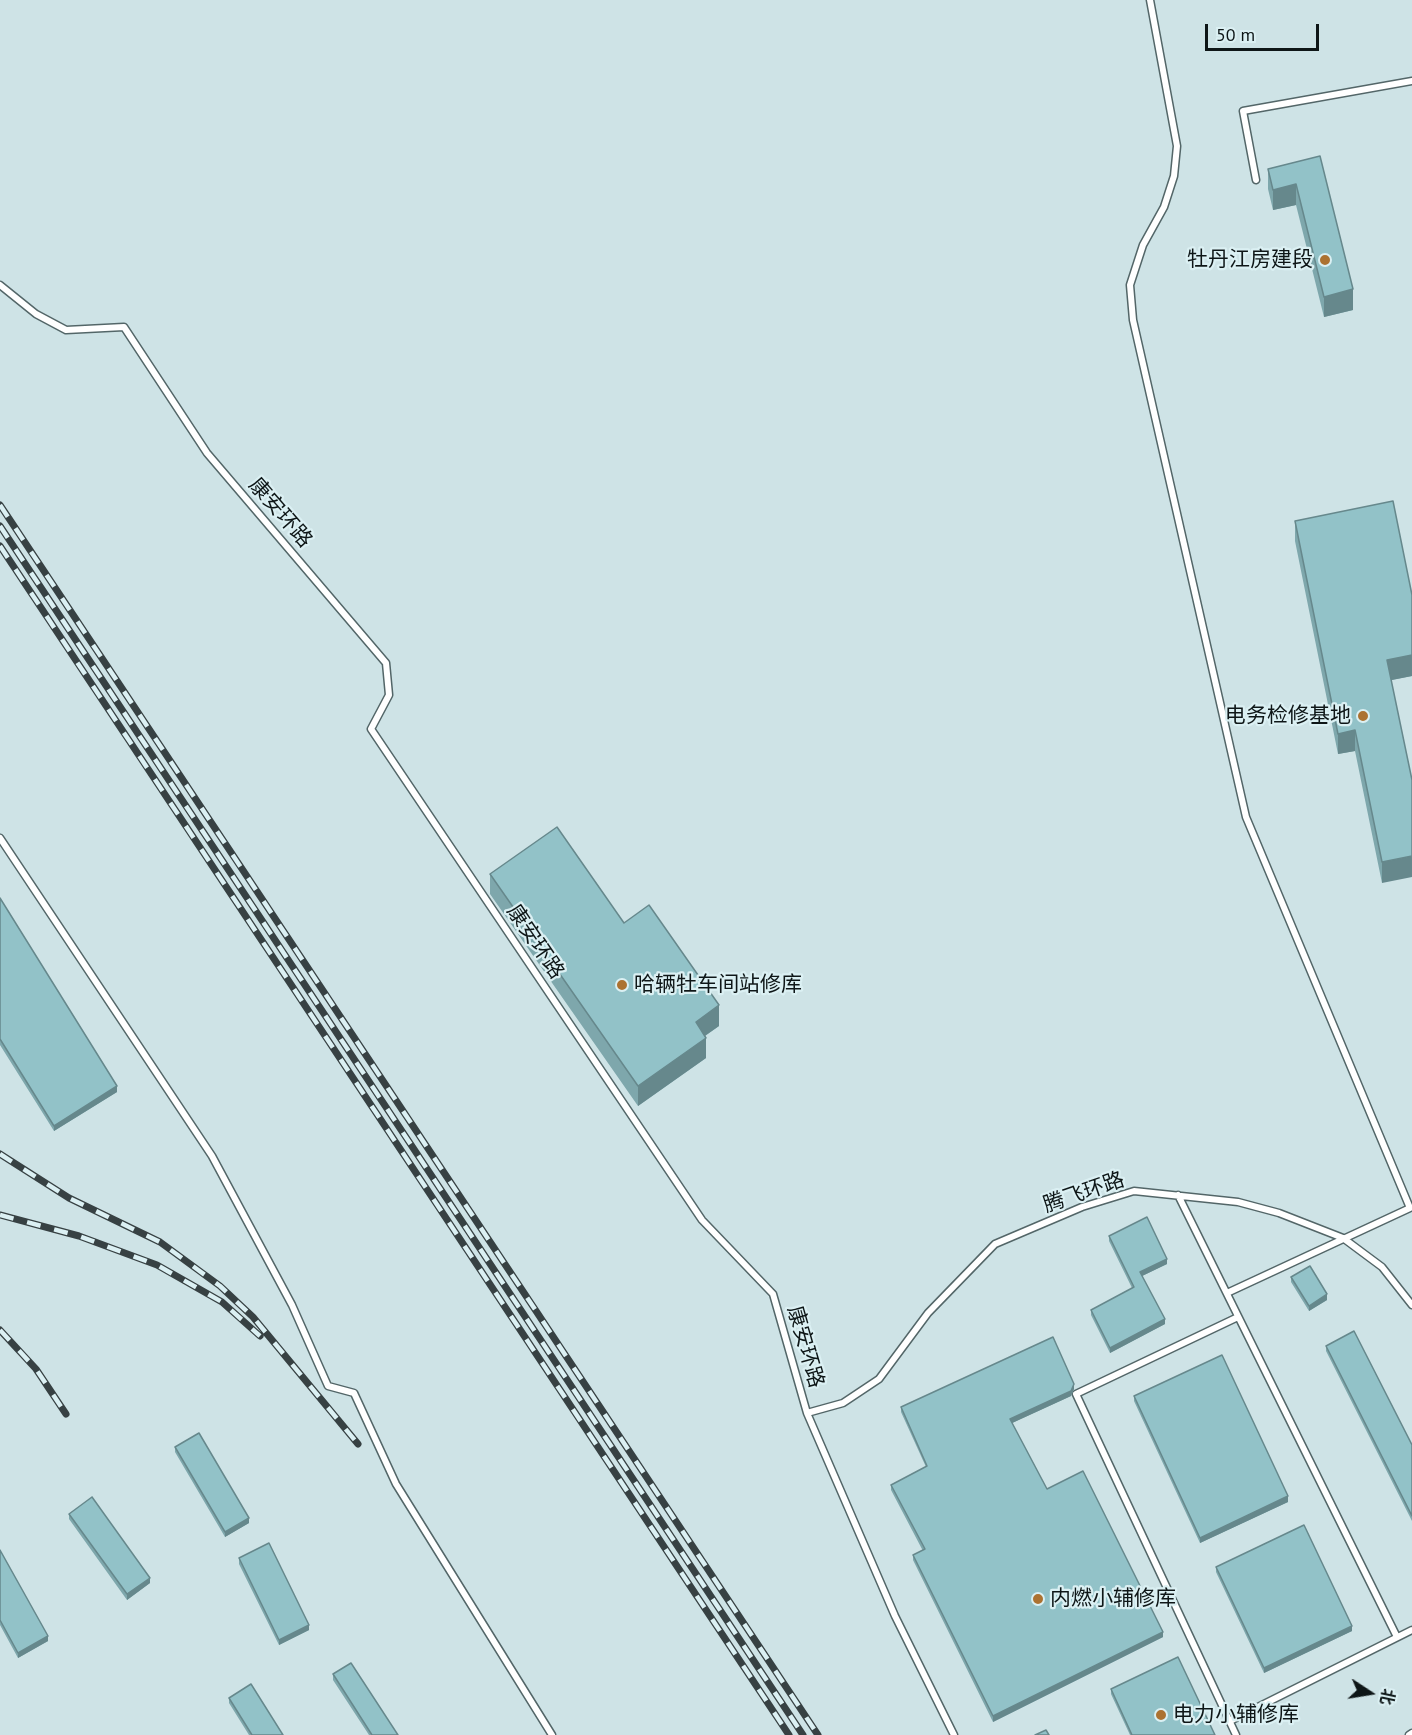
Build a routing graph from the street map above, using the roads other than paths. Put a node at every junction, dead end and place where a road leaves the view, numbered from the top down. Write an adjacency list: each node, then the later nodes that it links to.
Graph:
1 (1150, 0): 7 (lane)
2 (1412, 81): 3 (lane)
3 (1256, 180)
4 (0, 285): 11 (lane, 康安环路)
5 (0, 837): 15 (lane)
6 (1178, 1195): 7 (lane, 腾飞环路); 8 (lane); 11 (lane, 腾飞环路)
7 (1343, 1238): 8 (lane); 9 (lane, 腾飞环路)
8 (1227, 1293): 10 (lane)
9 (1412, 1305)
10 (1238, 1317): 13 (lane); 14 (lane)
11 (807, 1413): 16 (lane, 康安环路)
12 (1412, 1630): 13 (lane)
13 (1397, 1637): 14 (lane)
14 (1230, 1721): 17 (lane)
15 (552, 1735)
16 (954, 1735)
17 (1236, 1735)

